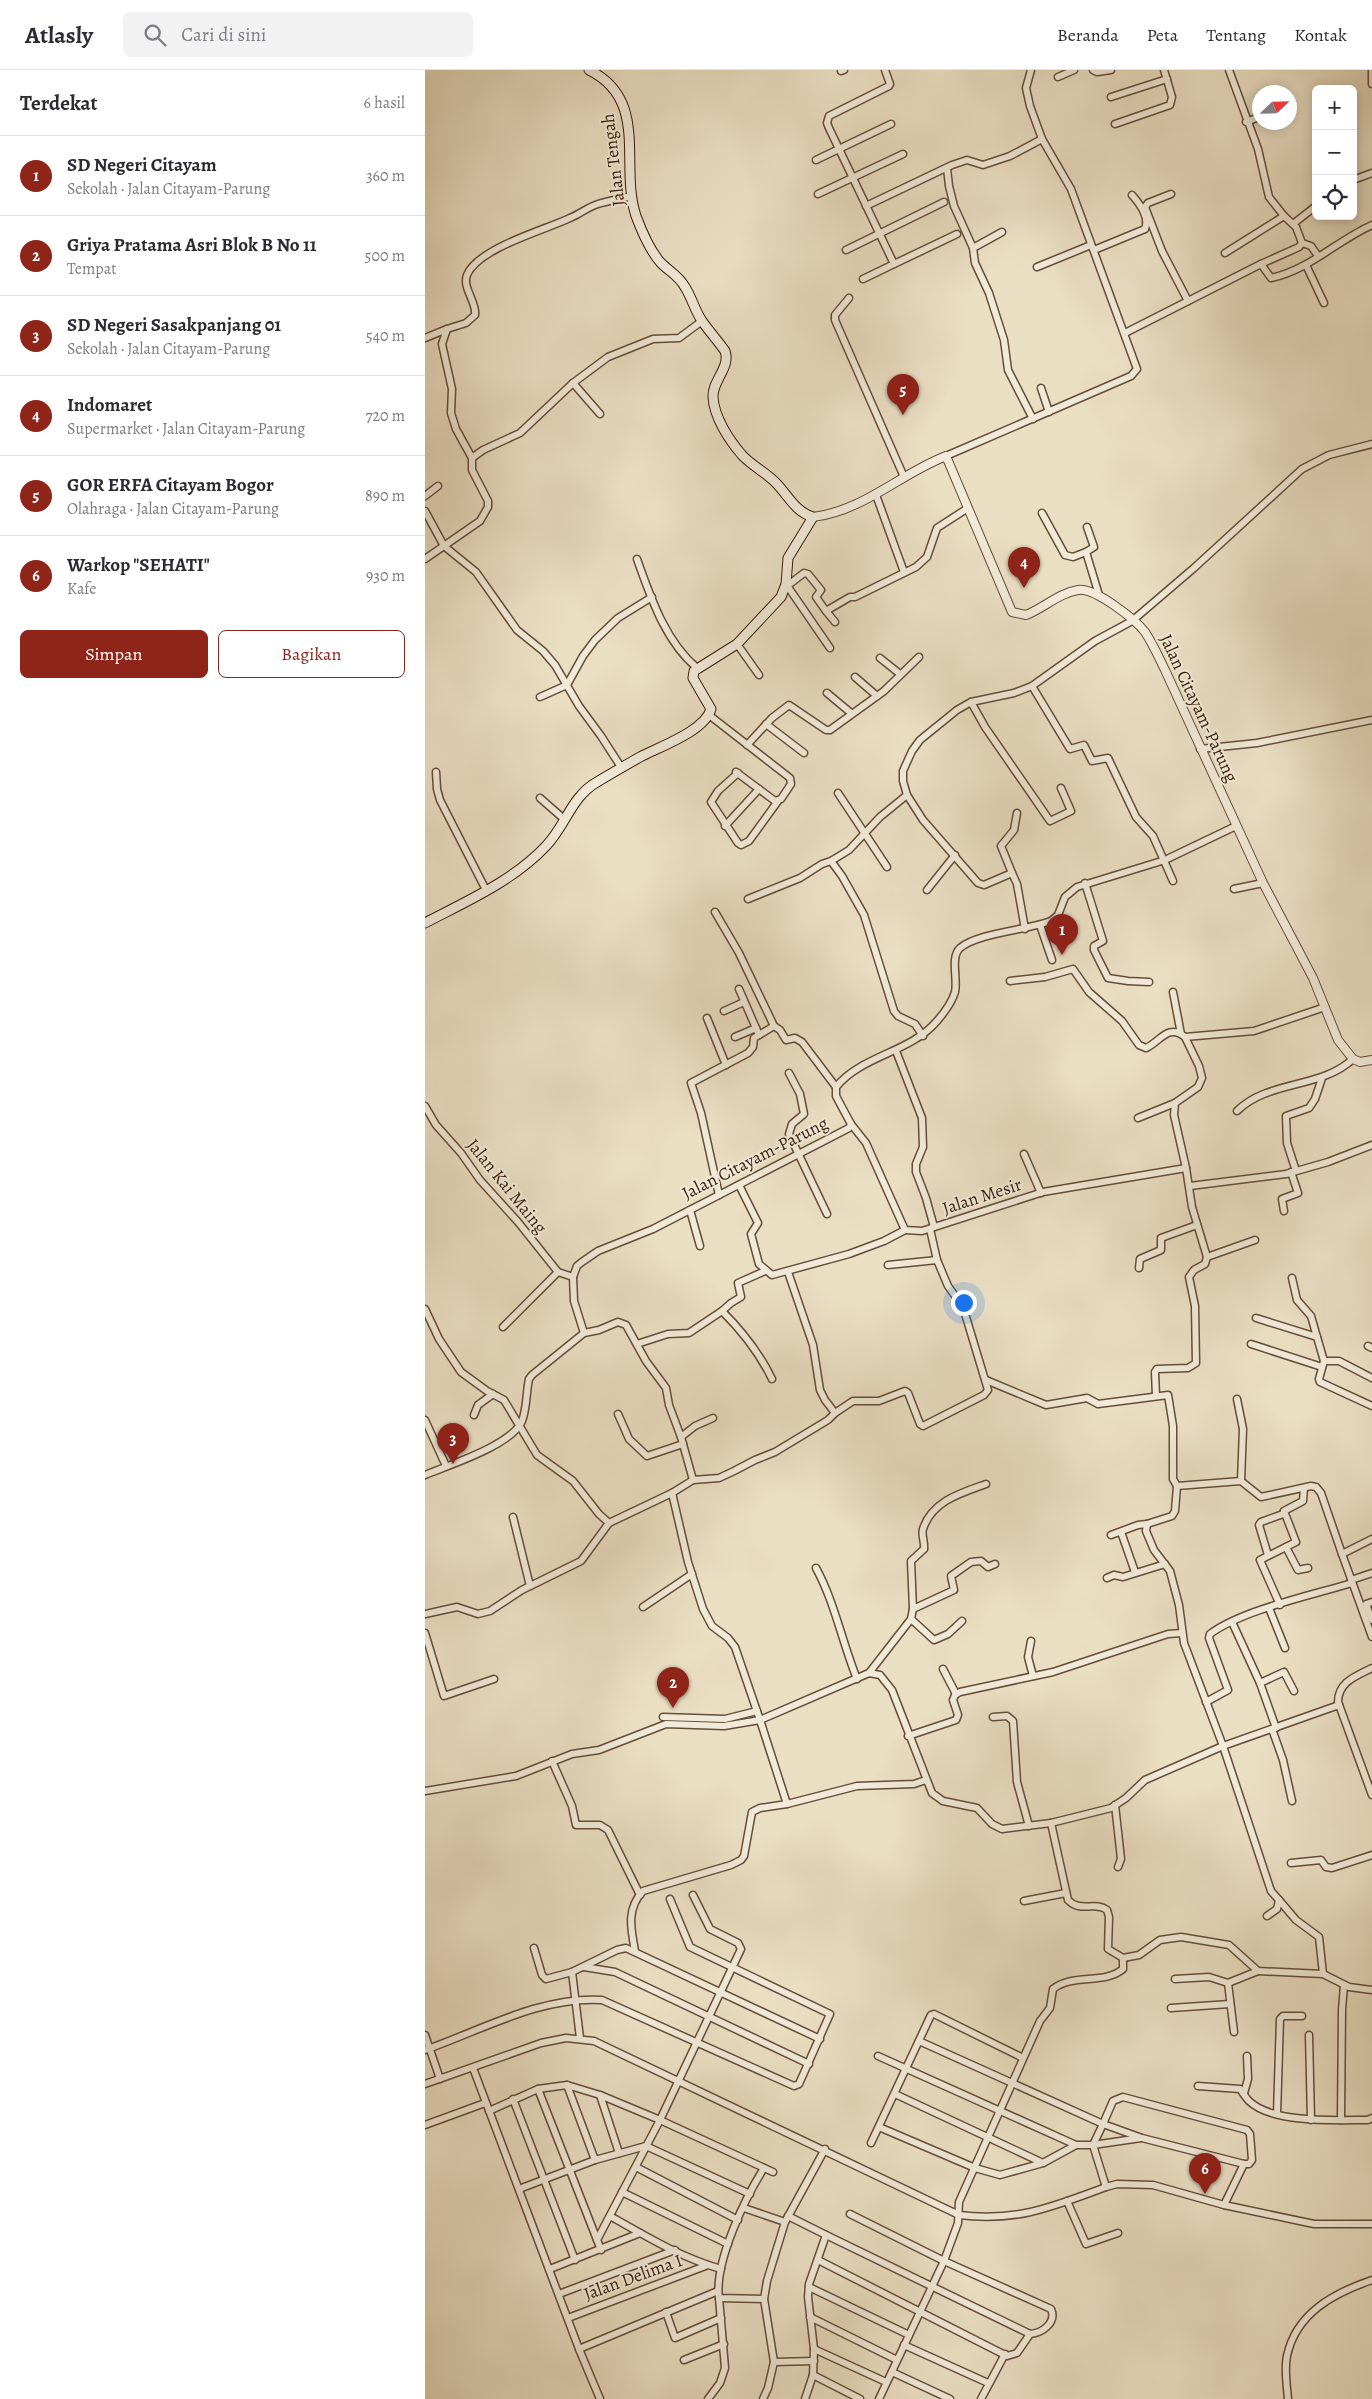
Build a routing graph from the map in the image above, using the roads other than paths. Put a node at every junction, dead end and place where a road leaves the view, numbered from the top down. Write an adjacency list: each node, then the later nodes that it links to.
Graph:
1 (589, 70): 29 (main road, Jalan Tengah)
2 (885, 70): 19 (street)
3 (1031, 70): 18 (street)
4 (1074, 70): 10 (street)
5 (1093, 70): 6 (street)
6 (1111, 70)
7 (1164, 70): 11 (street)
8 (1229, 70): 15 (street)
9 (1372, 70): 12 (street)
10 (1058, 77)
11 (1167, 79): 13 (street); 17 (street)
12 (1372, 84)
13 (1111, 97)
14 (1252, 120): 15 (street)
15 (1246, 122): 33 (street)
16 (891, 124): 19 (street)
17 (1115, 124)
18 (1042, 139): 22 (street); 40 (street)
19 (839, 148): 21 (street); 24 (street)
20 (903, 154): 24 (street)
21 (816, 160)
22 (947, 168): 31 (street); 41 (street)
23 (1372, 173): 25 (street)
24 (853, 178): 26 (street); 31 (street)
25 (1357, 179)
26 (818, 194)
27 (1171, 194): 51 (street)
28 (1132, 195): 40 (street)
29 (631, 196): 53 (main road, Jalan Tengah); 54 (street)
30 (944, 202): 37 (street)
31 (866, 206): 37 (street)
32 (1312, 209): 34 (street)
33 (1284, 216): 34 (street); 43 (street)
34 (1293, 224): 39 (street)
35 (1372, 224): 44 (street)
36 (1002, 232): 41 (street)
37 (879, 233): 42 (street); 45 (street)
38 (957, 234): 45 (street)
39 (1302, 243): 44 (street); 46 (street)
40 (1093, 247): 48 (street); 55 (street)
41 (973, 248): 61 (street)
42 (846, 250)
43 (1225, 253)
44 (1318, 256): 47 (street)
45 (894, 264): 49 (street)
46 (1261, 264): 47 (street); 51 (street)
47 (1306, 264): 52 (street)
48 (1037, 267)
49 (863, 279)
50 (849, 298): 65 (street)
51 (1188, 301): 55 (street)
52 (1324, 303)
53 (702, 321): 57 (street); 72 (main road, Jalan Tengah)
54 (447, 329): 56 (street); 64 (street)
55 (1125, 333): 59 (street)
56 (425, 338)
57 (573, 383): 60 (street); 64 (street)
58 (1041, 388): 59 (street)
59 (1049, 412): 61 (street)
60 (600, 414)
61 (1033, 419): 63 (street)
62 (1372, 444): 83 (street)
63 (946, 456): 65 (street); 69 (street, Jalan Citayam-Parung)
64 (472, 458): 74 (street)
65 (903, 477): 67 (street)
66 (438, 486): 68 (street)
67 (875, 495): 72 (street); 78 (street)
68 (425, 496)
69 (968, 508): 78 (street); 80 (street, Jalan Citayam-Parung)
70 (425, 511): 74 (street)
71 (1042, 513): 75 (street)
72 (813, 517): 79 (main road)
73 (1087, 527): 75 (street)
74 (444, 546): 76 (street); 93 (street)
75 (1085, 552): 80 (street)
76 (425, 559)
77 (637, 560): 81 (street)
78 (905, 572): 82 (street)
79 (786, 585): 82 (street); 85 (main road); 86 (street)
80 (1099, 595): 83 (street, Jalan Citayam-Parung)
81 (652, 597): 89 (street); 93 (street)
82 (826, 611): 84 (street)
83 (1132, 620): 94 (street); 104 (street, Jalan Citayam-Parung)
84 (835, 622)
85 (737, 644): 89 (main road); 91 (street)
86 (830, 648)
87 (919, 657): 90 (street)
88 (880, 658): 90 (street)
89 (697, 668): 100 (main road)
90 (900, 674): 96 (street)
91 (759, 676)
92 (855, 677): 96 (street)
93 (567, 686): 97 (street); 106 (street)
94 (1032, 686): 98 (street); 120 (street)
95 (827, 694): 99 (street)
96 (877, 696): 99 (street)
97 (540, 697)
98 (971, 702): 108 (street); 111 (street)
99 (851, 713): 102 (street)
100 (709, 715): 103 (street); 106 (main road)
101 (1372, 720): 104 (street)
102 (766, 724): 103 (street); 105 (street)
103 (747, 745): 113 (street)
104 (1200, 749): 117 (street, Jalan Citayam-Parung)
105 (804, 753)
106 (621, 767): 115 (main road)
107 (436, 772): 128 (street)
108 (1061, 788)
109 (759, 789): 113 (street); 116 (street); 116 (street)
110 (838, 793): 118 (street)
111 (907, 795): 118 (street); 119 (street)
112 (540, 798): 115 (street)
113 (779, 801): 116 (street)
114 (1017, 813): 123 (street)
115 (564, 819): 128 (main road)
116 (725, 826)
117 (1236, 826): 120 (street); 126 (street, Jalan Citayam-Parung)
118 (865, 833): 121 (street); 122 (street)
119 (955, 855): 123 (street); 129 (street)
120 (1165, 860): 124 (street); 125 (street)
121 (831, 861): 130 (street); 148 (street)
122 (887, 867)
123 (1012, 873): 134 (street)
124 (1173, 880)
125 (1085, 883): 133 (street); 137 (street)
126 (1263, 883): 127 (street); 141 (street, Jalan Citayam-Parung)
127 (1234, 888)
128 (487, 890): 132 (main road)
129 (927, 890)
130 (748, 899)
131 (715, 912): 144 (street)
132 (425, 923)
133 (1040, 925): 134 (street); 135 (street)
134 (1025, 929): 148 (street)
135 (1053, 960)
136 (1010, 981): 147 (street)
137 (1149, 982)
138 (739, 989): 140 (street)
139 (1173, 992): 147 (street)
140 (744, 1002): 142 (street); 145 (street)
141 (1325, 1007): 147 (street); 151 (street, Jalan Citayam-Parung)
142 (725, 1011)
143 (707, 1018): 153 (street)
144 (774, 1026): 146 (street); 156 (street)
145 (756, 1028): 146 (street); 149 (street)
146 (759, 1035): 153 (street)
147 (1183, 1035): 157 (street)
148 (923, 1036): 150 (street)
149 (735, 1037)
150 (896, 1051): 156 (street); 175 (street)
151 (1353, 1059): 152 (street); 155 (street)
152 (1372, 1060)
153 (726, 1065): 170 (street)
154 (789, 1074): 163 (street)
155 (1322, 1078): 159 (street); 166 (street)
156 (837, 1087): 161 (street, Jalan Citayam-Parung)
157 (1175, 1103): 160 (street); 165 (street)
158 (425, 1106): 184 (street, Jalan Kai Maing)
159 (1237, 1111)
160 (1138, 1118)
161 (851, 1124): 163 (street, Jalan Citayam-Parung); 176 (street)
162 (1372, 1145): 166 (street)
163 (799, 1152): 167 (street, Jalan Citayam-Parung); 173 (street)
164 (1024, 1154): 169 (street)
165 (1186, 1168): 168 (street); 169 (street, Jalan Mesir)
166 (1294, 1172): 168 (street); 172 (street)
167 (739, 1185): 170 (street, Jalan Citayam-Parung); 183 (street)
168 (1190, 1186): 174 (street)
169 (1041, 1193): 175 (street, Jalan Mesir)
170 (719, 1195): 171 (street, Jalan Citayam-Parung)
171 (690, 1210): 178 (street); 186 (street, Jalan Citayam-Parung)
172 (1284, 1211)
173 (827, 1214)
174 (1197, 1225): 179 (street); 182 (street)
175 (932, 1228): 176 (street, Jalan Mesir); 180 (street)
176 (905, 1230): 185 (street)
177 (1255, 1240): 179 (street)
178 (700, 1246)
179 (1207, 1257): 201 (street)
180 (937, 1260): 181 (street); 199 (street)
181 (888, 1266)
182 (1139, 1268)
183 (765, 1271): 185 (street); 189 (street)
184 (558, 1272): 186 (street); 191 (street)
185 (787, 1272): 204 (street)
186 (573, 1277): 192 (street)
187 (1292, 1278): 193 (street)
188 (425, 1308): 200 (street)
189 (722, 1311): 194 (street); 197 (street)
190 (1256, 1318): 193 (street)
191 (503, 1327)
192 (584, 1333): 194 (street); 209 (street)
193 (1317, 1337): 196 (street)
194 (637, 1344): 210 (street)
195 (1251, 1344): 196 (street)
196 (1323, 1364): 198 (street); 203 (street)
197 (772, 1378)
198 (1372, 1378)
199 (986, 1380): 201 (street); 204 (street)
200 (493, 1394): 206 (street); 209 (street)
201 (1156, 1396): 216 (street)
202 (1237, 1399): 214 (street)
203 (1372, 1406)
204 (835, 1413): 213 (street)
205 (618, 1414): 210 (street)
206 (474, 1415)
207 (713, 1418): 210 (street)
208 (425, 1420): 211 (street)
209 (519, 1427): 211 (street); 221 (street)
210 (682, 1440): 213 (street)
211 (446, 1466): 212 (street)
212 (425, 1475)
213 (693, 1480): 218 (street)
214 (1241, 1481): 216 (street); 217 (street)
215 (986, 1484): 242 (street)
216 (1177, 1486): 222 (street)
217 (1304, 1488): 219 (street); 227 (street)
218 (672, 1493): 221 (street); 235 (street)
219 (1283, 1514): 226 (street); 228 (street)
220 (513, 1517): 238 (street)
221 (609, 1522): 238 (street)
222 (1147, 1524): 223 (street); 230 (street)
223 (1121, 1532): 224 (street); 233 (street)
224 (1111, 1535)
225 (1372, 1539): 227 (street)
226 (1286, 1547): 228 (street); 232 (street)
227 (1342, 1554): 237 (street)
228 (1268, 1555): 240 (street)
229 (995, 1564): 242 (street)
230 (1165, 1564): 233 (street); 251 (street)
231 (816, 1568): 259 (street)
232 (1308, 1568)
233 (1135, 1572): 236 (street)
234 (1372, 1573): 237 (street)
235 (692, 1574): 241 (street); 266 (street)
236 (1107, 1578)
237 (1352, 1582): 240 (street); 249 (street)
238 (530, 1586): 244 (street)
239 (1372, 1602): 246 (street)
240 (1280, 1605): 243 (street)
241 (643, 1607)
242 (913, 1608): 245 (street)
243 (1269, 1608): 248 (street); 254 (street)
244 (425, 1614)
245 (911, 1619): 247 (street); 257 (street)
246 (1372, 1620)
247 (962, 1621)
248 (1232, 1622): 261 (street); 264 (street)
249 (1371, 1629): 252 (street)
250 (425, 1632): 260 (street)
251 (1182, 1633): 258 (street); 264 (street)
252 (1372, 1636)
253 (1031, 1641): 258 (street)
254 (1285, 1648)
255 (1372, 1668): 265 (street)
256 (943, 1669): 263 (street)
257 (869, 1673): 259 (street); 271 (street)
258 (1033, 1676): 263 (street)
259 (857, 1678): 269 (street)
260 (494, 1679)
261 (1260, 1683): 262 (street); 270 (street)
262 (1294, 1691)
263 (956, 1694): 271 (street)
264 (1206, 1702): 272 (street)
265 (1339, 1705): 270 (street); 276 (street)
266 (757, 1711): 267 (street); 269 (street)
267 (663, 1716)
268 (993, 1718): 281 (street)
269 (760, 1720): 273 (street); 278 (street)
270 (1274, 1729): 272 (street); 277 (street)
271 (908, 1736): 274 (street)
272 (1223, 1746): 279 (street); 289 (street)
273 (553, 1760): 275 (street); 286 (street)
274 (926, 1780): 278 (street); 281 (street)
275 (425, 1791)
276 (1372, 1795)
277 (1292, 1801)
278 (787, 1804): 286 (street)
279 (1115, 1805): 280 (street); 284 (street)
280 (1051, 1824): 281 (street); 285 (street)
281 (1029, 1826)
282 (1372, 1855): 283 (street)
283 (1291, 1863)
284 (1118, 1867)
285 (1066, 1893): 290 (street); 294 (street)
286 (640, 1895): 293 (street)
287 (693, 1895): 296 (street)
288 (670, 1899): 296 (street)
289 (1279, 1900): 291 (street); 299 (street)
290 (1024, 1901)
291 (1267, 1916)
292 (534, 1948): 298 (street)
293 (635, 1951): 295 (street); 304 (street)
294 (1123, 1958): 297 (street); 320 (street)
295 (583, 1966): 298 (street); 309 (street)
296 (733, 1969): 304 (street); 314 (street)
297 (1258, 1971): 299 (street); 301 (street)
298 (572, 1972): 305 (street)
299 (1323, 1974): 302 (street)
300 (1175, 1979): 301 (street)
301 (1227, 1983): 306 (street)
302 (1344, 1985): 303 (street); 342 (street)
303 (1372, 1990)
304 (721, 1994): 309 (street); 314 (street)
305 (575, 2001): 313 (street); 316 (street); 317 (street)
306 (1230, 2004): 307 (street); 310 (street)
307 (1171, 2008)
308 (1302, 2016): 338 (street)
309 (710, 2017): 316 (street); 321 (street)
310 (1233, 2032)
311 (425, 2035): 317 (street)
312 (1309, 2035): 341 (street)
313 (580, 2038): 322 (street); 325 (street)
314 (820, 2039): 321 (street)
315 (919, 2041): 320 (street); 323 (street); 326 (street)
316 (697, 2044): 321 (street); 325 (street)
317 (428, 2049): 324 (street)
318 (878, 2056): 323 (street)
319 (1247, 2056): 331 (street)
320 (1023, 2058): 326 (street)
321 (809, 2064)
322 (473, 2068): 324 (street); 335 (street)
323 (907, 2068): 332 (street); 336 (street)
324 (440, 2079): 327 (street)
325 (679, 2081): 340 (street); 352 (street)
326 (1009, 2083): 336 (street); 343 (street)
327 (425, 2084)
328 (567, 2085): 330 (street); 333 (street); 354 (street)
329 (1198, 2086): 331 (street)
330 (538, 2089): 334 (street); 360 (street)
331 (1244, 2093): 338 (street)
332 (895, 2094): 345 (street); 346 (street)
333 (600, 2095): 340 (street); 353 (street)
334 (513, 2099): 337 (street); 362 (street)
335 (485, 2103): 337 (street); 344 (street)
336 (1001, 2110): 346 (street); 349 (street)
337 (489, 2111): 364 (street)
338 (1277, 2114): 341 (street)
339 (1372, 2118): 342 (street)
340 (662, 2120): 351 (street); 358 (street)
341 (1311, 2120): 342 (street)
342 (1341, 2120)
343 (1103, 2124): 347 (street); 350 (street); 356 (street)
344 (425, 2125)
345 (879, 2127): 348 (street); 359 (street)
346 (988, 2138): 355 (street); 359 (street)
347 (1143, 2138): 350 (street); 356 (street)
348 (871, 2143)
349 (1076, 2145): 350 (street); 355 (street)
350 (1093, 2145): 363 (street)
351 (646, 2146): 353 (street); 357 (street); 366 (street)
352 (825, 2149): 371 (street); 374 (street)
353 (619, 2153): 354 (street)
354 (595, 2160): 360 (street)
355 (1043, 2163): 359 (street)
356 (1244, 2164): 368 (street)
357 (636, 2168): 365 (street); 375 (street)
358 (764, 2168): 361 (street); 366 (street)
359 (975, 2168): 371 (street)
360 (569, 2170): 362 (street); 380 (street)
361 (773, 2172)
362 (544, 2180): 364 (street); 384 (street)
363 (1106, 2187): 367 (street); 368 (street)
364 (519, 2189): 389 (street)
365 (622, 2192): 372 (street); 381 (street)
366 (750, 2194): 369 (street)
367 (1067, 2202): 371 (street); 378 (street)
368 (1224, 2205): 376 (street)
369 (744, 2208): 374 (street); 375 (street)
370 (850, 2214): 386 (street)
371 (959, 2215): 386 (street)
372 (610, 2216): 377 (street); 380 (street)
373 (1372, 2217): 376 (street)
374 (787, 2219): 379 (street); 396 (street)
375 (738, 2220): 381 (street)
376 (1369, 2224)
377 (641, 2233): 382 (street); 383 (street)
378 (1118, 2233)
379 (826, 2235): 385 (street); 391 (street)
380 (597, 2240): 382 (street)
381 (728, 2244): 388 (street)
382 (601, 2250): 384 (street)
383 (675, 2250): 387 (street); 394 (street)
384 (575, 2260): 389 (street)
385 (818, 2260): 392 (street); 398 (street)
386 (944, 2261): 391 (street); 402 (street)
387 (708, 2265): 388 (street); 399 (street, Jalan Delima I)
388 (721, 2268): 393 (street)
389 (550, 2269): 394 (street)
390 (1372, 2280): 425 (street)
391 (932, 2286): 398 (street); 402 (street)
392 (809, 2287): 401 (street); 403 (street)
393 (718, 2291): 395 (street); 397 (street)
394 (559, 2294): 399 (street)
395 (719, 2298): 396 (street); 400 (street)
396 (764, 2299): 412 (street)
397 (666, 2312): 400 (street); 406 (street)
398 (919, 2313): 403 (street); 408 (street)
399 (568, 2318): 406 (street)
400 (721, 2318): 404 (street)
401 (809, 2318): 407 (street); 410 (street)
402 (1029, 2334): 408 (street)
403 (909, 2335): 405 (street)
404 (724, 2344): 409 (street); 418 (street)
405 (904, 2345): 410 (street); 416 (street)
406 (579, 2349): 417 (street)
407 (814, 2349): 411 (street); 415 (street)
408 (1005, 2354): 416 (street)
409 (684, 2360)
410 (897, 2360): 413 (street)
411 (813, 2361): 412 (street); 414 (street)
412 (774, 2362): 419 (street)
413 (892, 2372): 415 (street); 423 (street)
414 (813, 2376): 420 (street); 421 (street)
415 (886, 2382): 422 (street)
416 (988, 2383): 424 (street)
417 (600, 2399)
418 (708, 2399)
419 (763, 2399)
420 (805, 2399)
421 (859, 2399)
422 (880, 2399)
423 (950, 2399)
424 (981, 2399)
425 (1288, 2399)

